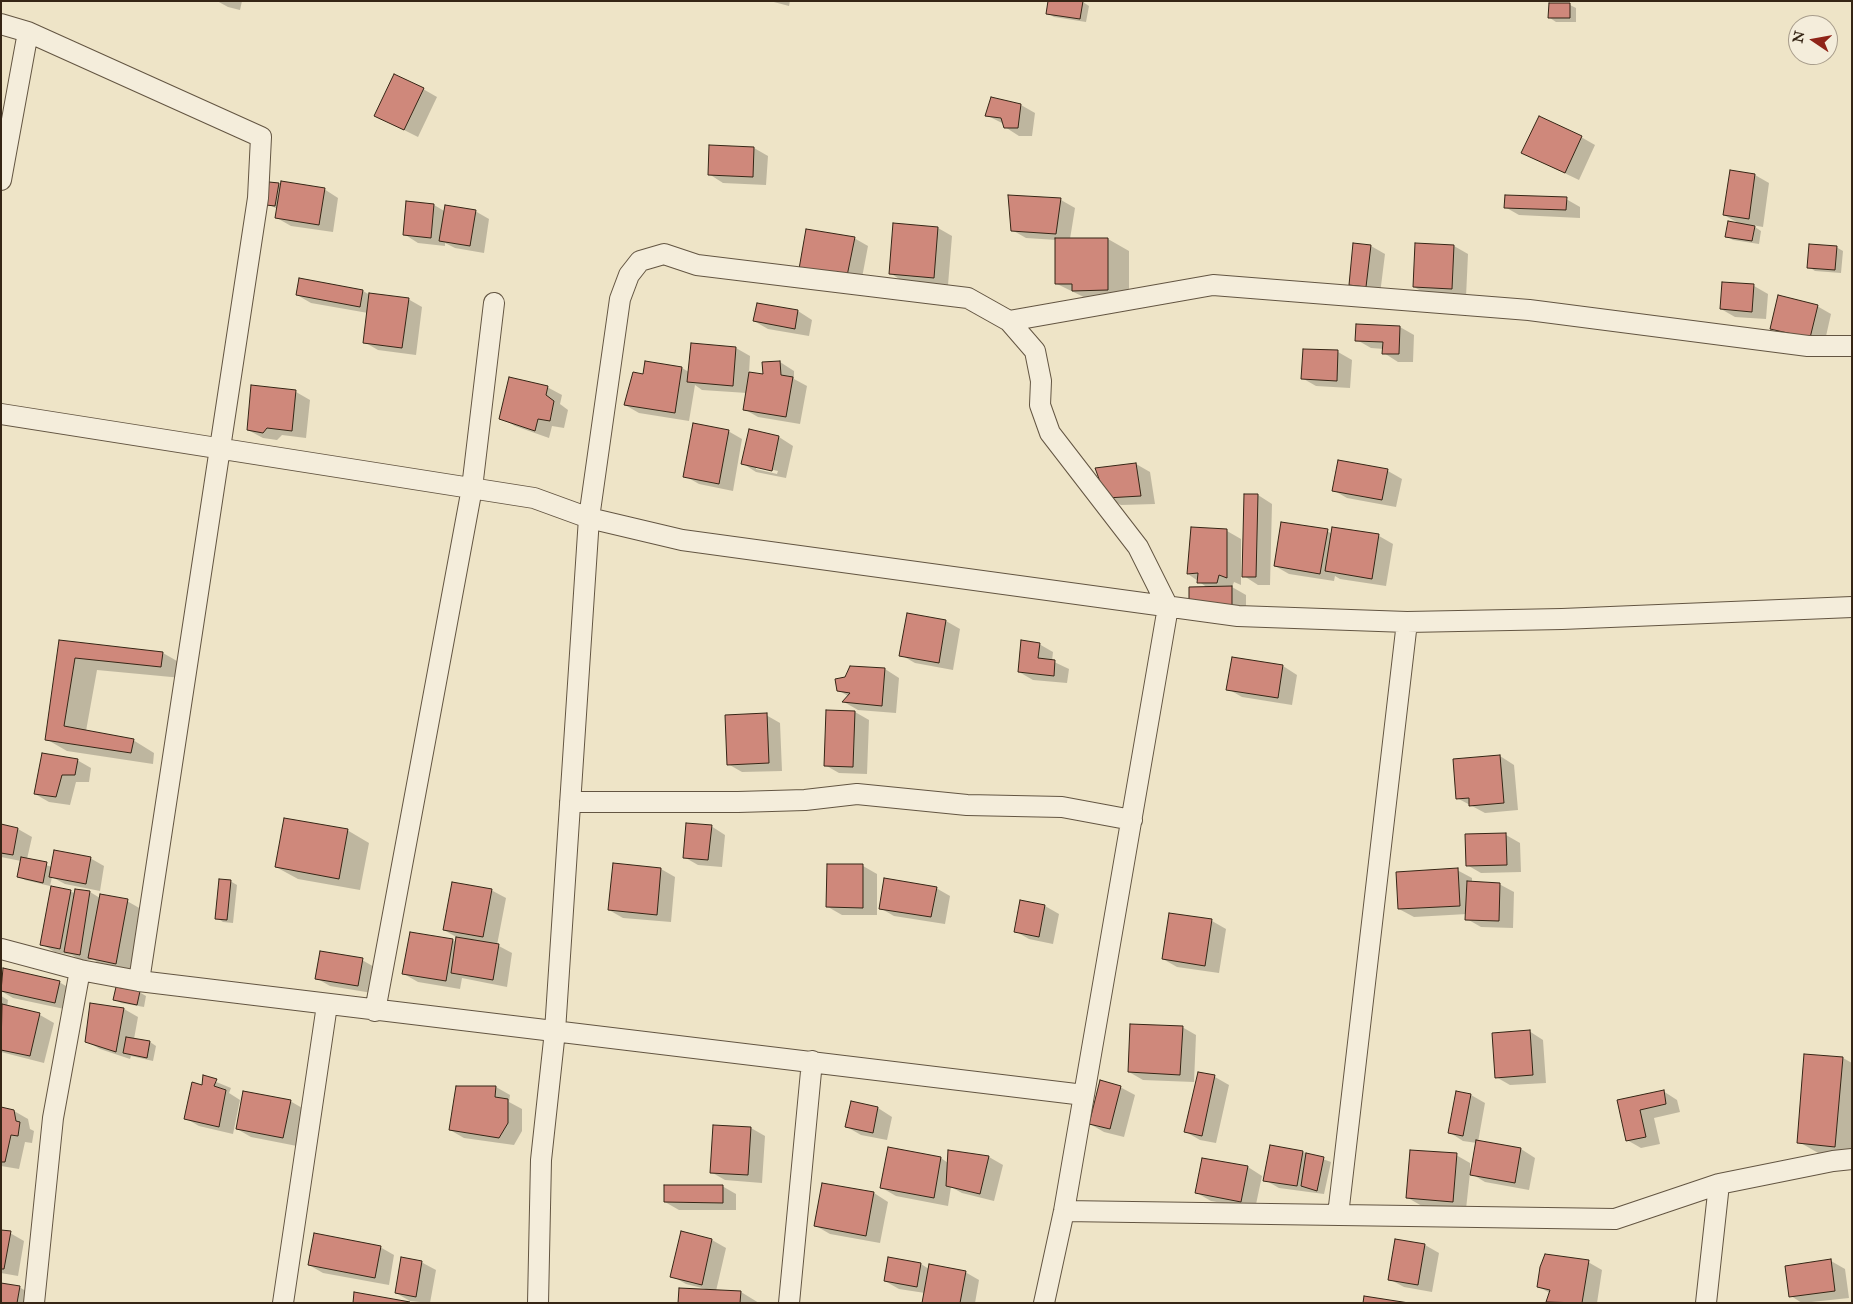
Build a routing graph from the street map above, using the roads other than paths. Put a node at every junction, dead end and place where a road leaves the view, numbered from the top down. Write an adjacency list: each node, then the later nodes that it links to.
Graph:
1 (1, 24): 2 (street)
2 (28, 32): 3 (street); 8 (street)
3 (1, 180)
4 (494, 304): 9 (street)
5 (1009, 321): 6 (street); 10 (street); 11 (street)
6 (1852, 346)
7 (1, 414): 8 (street)
8 (221, 447): 9 (street); 18 (street)
9 (472, 488): 10 (street); 20 (street)
10 (589, 518): 11 (street); 14 (street)
11 (1168, 607): 13 (street); 15 (street)
12 (1852, 607): 13 (street)
13 (1407, 622): 27 (street)
14 (570, 802): 15 (street); 21 (street)
15 (1132, 820): 23 (street)
16 (1, 948): 17 (street)
17 (80, 970): 18 (street); 28 (street)
18 (139, 981): 19 (street)
19 (327, 1005): 20 (street); 29 (street)
20 (375, 1010): 21 (street)
21 (555, 1031): 22 (street); 30 (street)
22 (812, 1061): 23 (street); 31 (street)
23 (1084, 1095): 26 (street)
24 (1852, 1160): 25 (street)
25 (1719, 1184): 27 (street); 33 (street)
26 (1064, 1211): 27 (street); 32 (street)
27 (1338, 1215)
28 (34, 1303)
29 (283, 1303)
30 (538, 1303)
31 (789, 1303)
32 (1044, 1303)
33 (1706, 1303)

